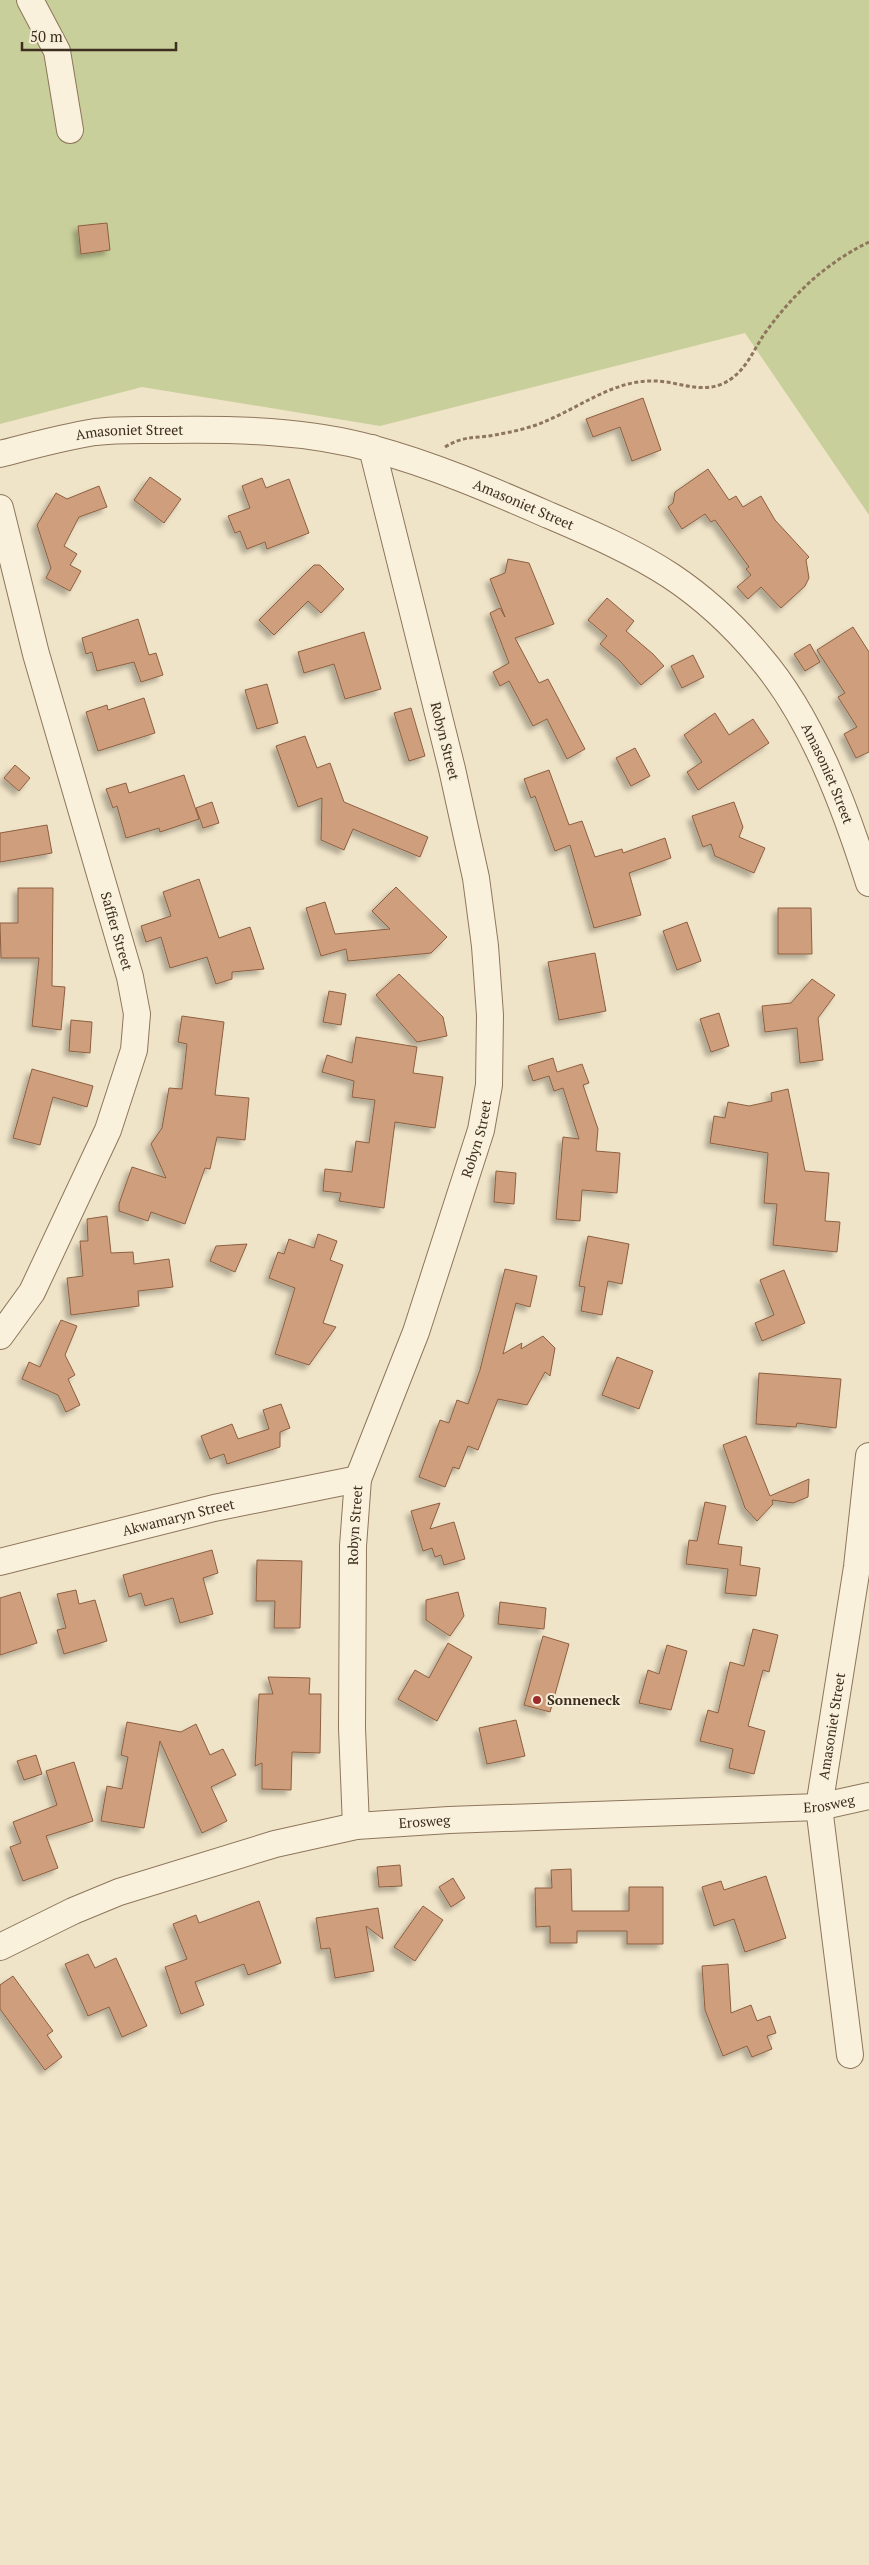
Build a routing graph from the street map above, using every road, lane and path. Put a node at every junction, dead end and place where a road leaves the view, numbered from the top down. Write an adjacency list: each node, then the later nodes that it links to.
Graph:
1 (30, 0): 2 (street)
2 (70, 130)
3 (869, 242): 6 (path)
4 (372, 448): 5 (street, Amasoniet Street); 6 (street, Amasoniet Street); 11 (street, Robyn Street)
5 (0, 454)
6 (418, 462): 8 (street, Amasoniet Street)
7 (0, 508): 9 (street, Saffier Street)
8 (869, 883)
9 (0, 1336)
10 (869, 1456): 14 (street, Amasoniet Street)
11 (358, 1479): 12 (street, Akwamaryn Street); 15 (street, Robyn Street)
12 (0, 1562)
13 (869, 1796): 14 (street, Erosweg)
14 (820, 1807): 15 (street, Erosweg); 17 (street, Amasoniet Street)
15 (356, 1826): 16 (street, Erosweg)
16 (0, 1947)
17 (850, 2055)

